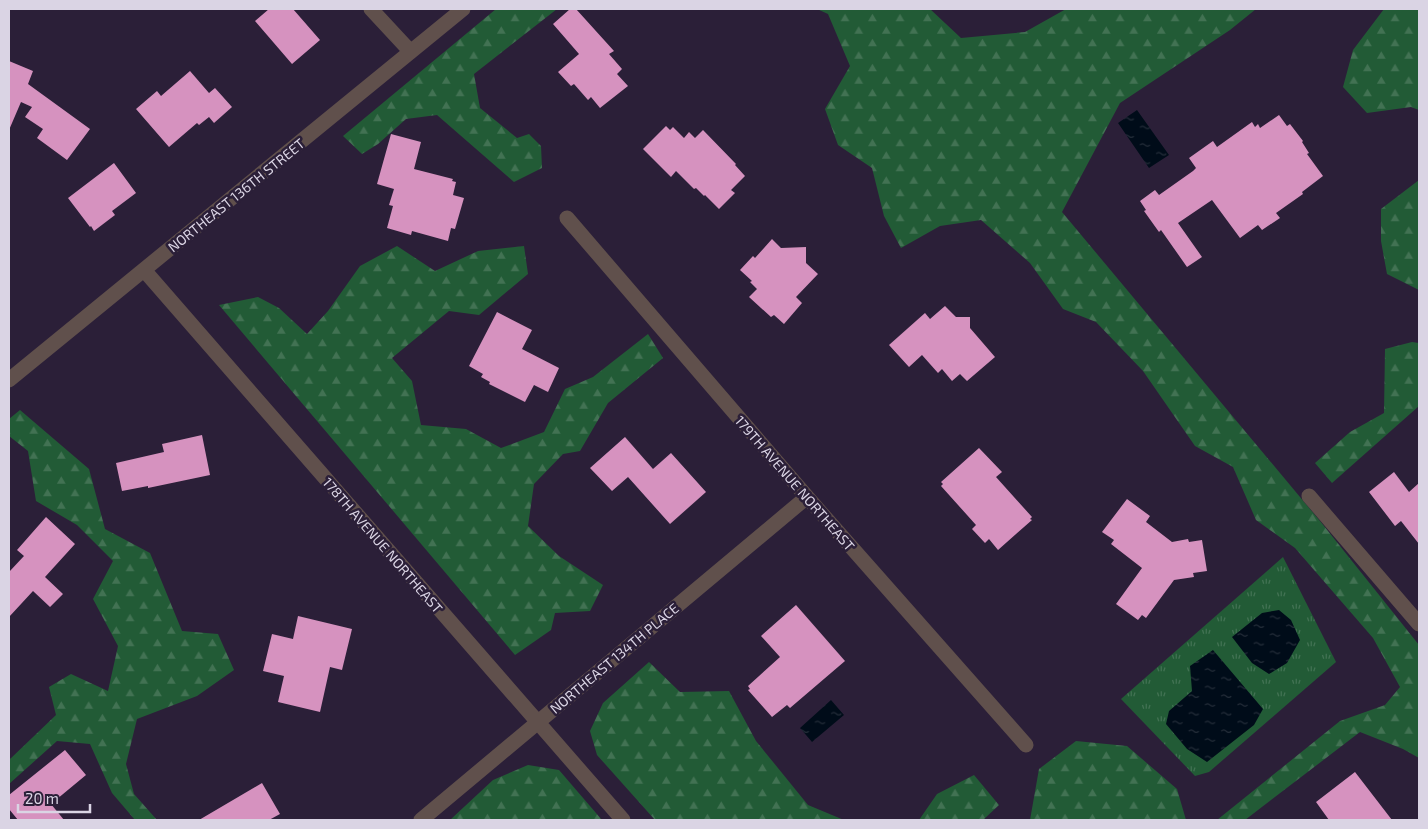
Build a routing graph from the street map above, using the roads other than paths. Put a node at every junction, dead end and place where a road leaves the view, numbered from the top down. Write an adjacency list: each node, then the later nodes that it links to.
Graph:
1 (371, 9): 3 (street)
2 (463, 9): 3 (street, NORTHEAST 136TH STREET)
3 (410, 51): 5 (street, NORTHEAST 136TH STREET)
4 (566, 218): 8 (street, 179TH AVENUE NORTHEAST)
5 (144, 270): 6 (street, NORTHEAST 136TH STREET); 10 (street, 178TH AVENUE NORTHEAST)
6 (9, 380)
7 (1309, 496): 9 (street)
8 (808, 497): 10 (street, NORTHEAST 134TH PLACE); 11 (street, 179TH AVENUE NORTHEAST)
9 (1419, 624)
10 (536, 722): 12 (street, NORTHEAST 134TH PLACE); 13 (street, 178TH AVENUE NORTHEAST)
11 (1026, 745)
12 (420, 820)
13 (623, 820)

